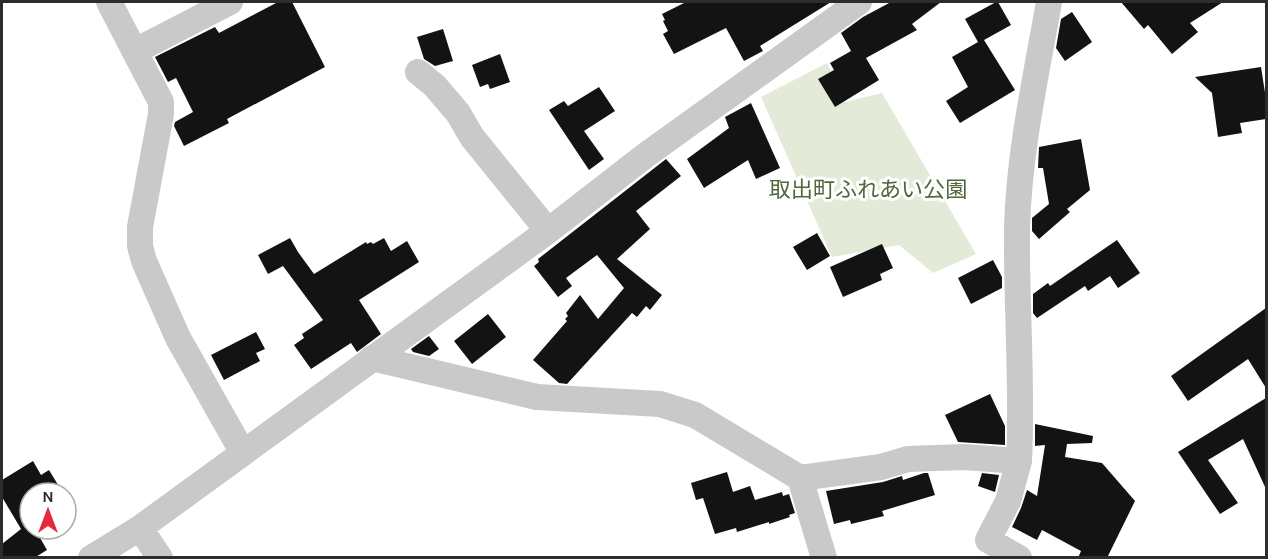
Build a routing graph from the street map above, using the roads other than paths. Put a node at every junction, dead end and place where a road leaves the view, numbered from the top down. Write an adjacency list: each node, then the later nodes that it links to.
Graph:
1 (109, 2): 5 (street)
2 (230, 2): 5 (street)
3 (859, 2): 7 (street)
4 (1049, 2): 10 (street)
5 (135, 51): 9 (street)
6 (418, 72): 7 (street)
7 (548, 231): 8 (street)
8 (372, 358): 9 (street); 11 (street)
9 (243, 453): 12 (street)
10 (1019, 461): 11 (street); 13 (street)
11 (800, 478): 16 (street)
12 (140, 528): 14 (street); 15 (street)
13 (983, 549): 17 (street)
14 (91, 558)
15 (160, 558)
16 (824, 558)
17 (1019, 558)

